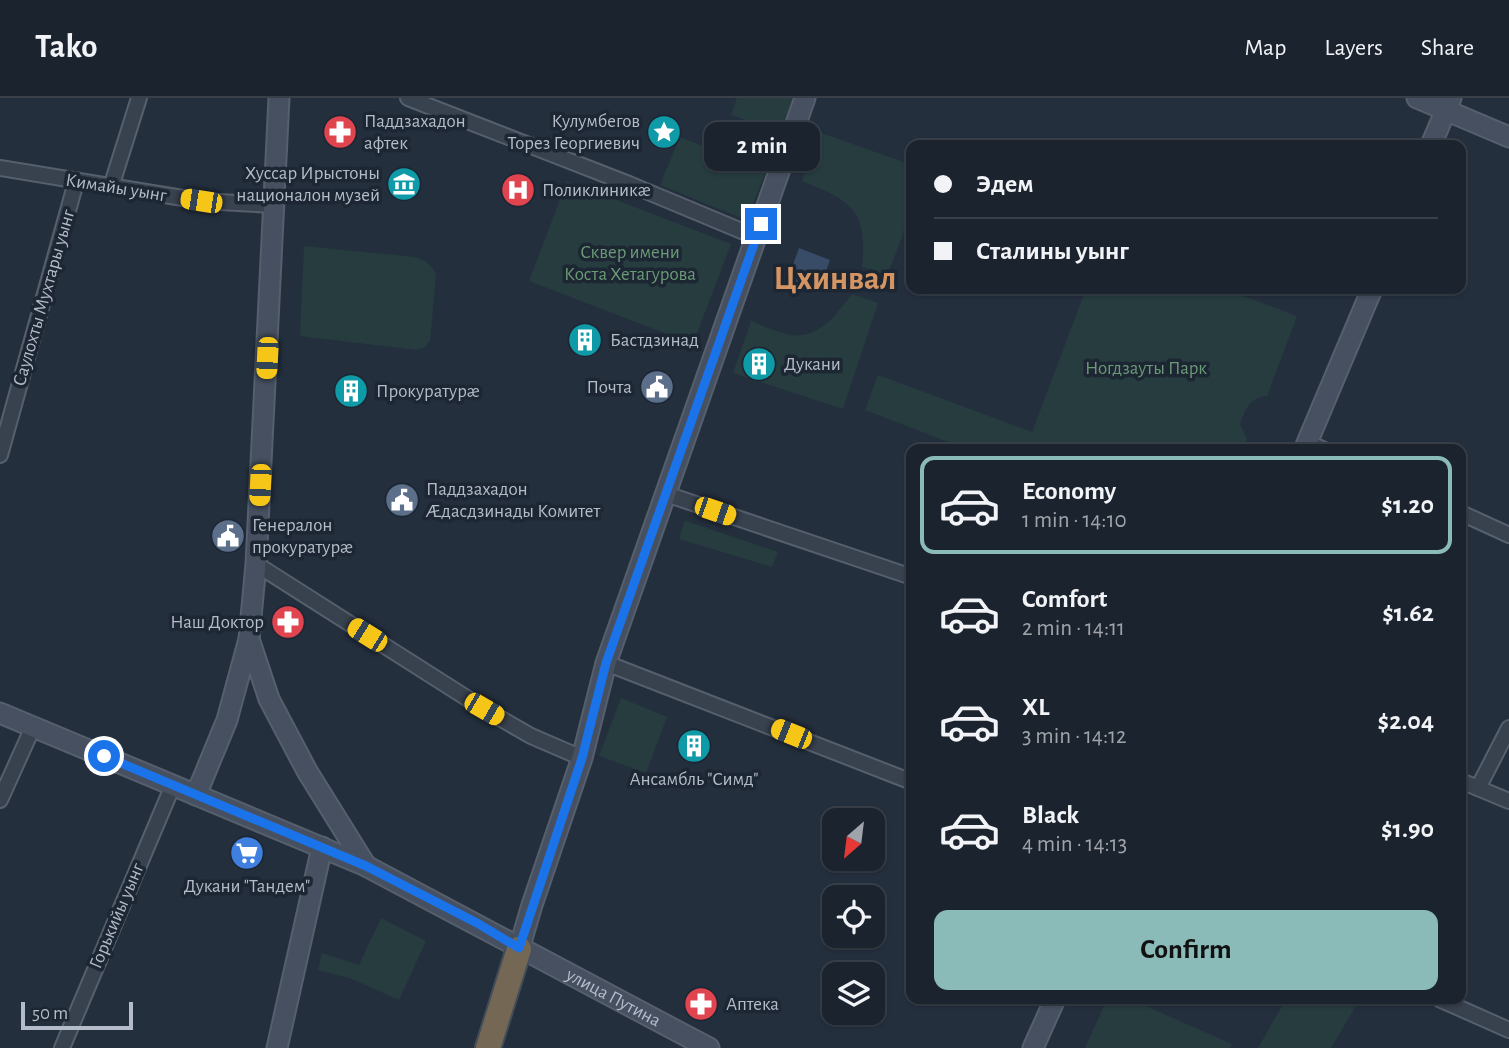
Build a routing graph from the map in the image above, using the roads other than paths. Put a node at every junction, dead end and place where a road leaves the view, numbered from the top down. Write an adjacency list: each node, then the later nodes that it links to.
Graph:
1 (139, 98): 11 (street)
2 (279, 98): 12 (street)
3 (408, 98): 13 (street)
4 (805, 98): 13 (street)
5 (1417, 98): 6 (street)
6 (1448, 104): 7 (street); 8 (street)
7 (1509, 137)
8 (1433, 140)
9 (0, 168): 10 (street, Кимайы уынг)
10 (76, 182): 11 (street, Кимайы уынг); 16 (street, Саулохты Мухтары уынг)
11 (111, 187): 12 (street, Кимайы уынг)
12 (275, 205): 20 (street)
13 (756, 237): 17 (street)
14 (1370, 294): 15 (street)
15 (1313, 444)
16 (0, 455)
17 (666, 494): 21 (street); 23 (street)
18 (1466, 515): 19 (street)
19 (1509, 535)
20 (256, 564): 22 (street); 27 (street)
21 (906, 575)
22 (249, 639): 32 (street); 36 (street)
23 (606, 663): 27 (street); 28 (street)
24 (0, 713): 25 (street, улица Путина)
25 (33, 727): 30 (street, улица Путина); 33 (street)
26 (1509, 728): 31 (street)
27 (582, 758): 37 (street)
28 (906, 780)
29 (1466, 783): 31 (street)
30 (173, 785): 32 (street, улица Путина); 41 (street, Горькийы уынг)
31 (1478, 788): 34 (street)
32 (196, 795): 35 (street, улица Путина)
33 (0, 800)
34 (1509, 801)
35 (322, 847): 36 (street, улица Путина); 42 (street)
36 (366, 866): 37 (street, улица Путина)
37 (519, 948): 43 (highway); 44 (street, улица Путина)
38 (1053, 1004): 45 (street)
39 (1450, 1004): 40 (street)
40 (1509, 1030)
41 (62, 1048)
42 (277, 1048)
43 (488, 1048)
44 (709, 1048)
45 (1033, 1048)

